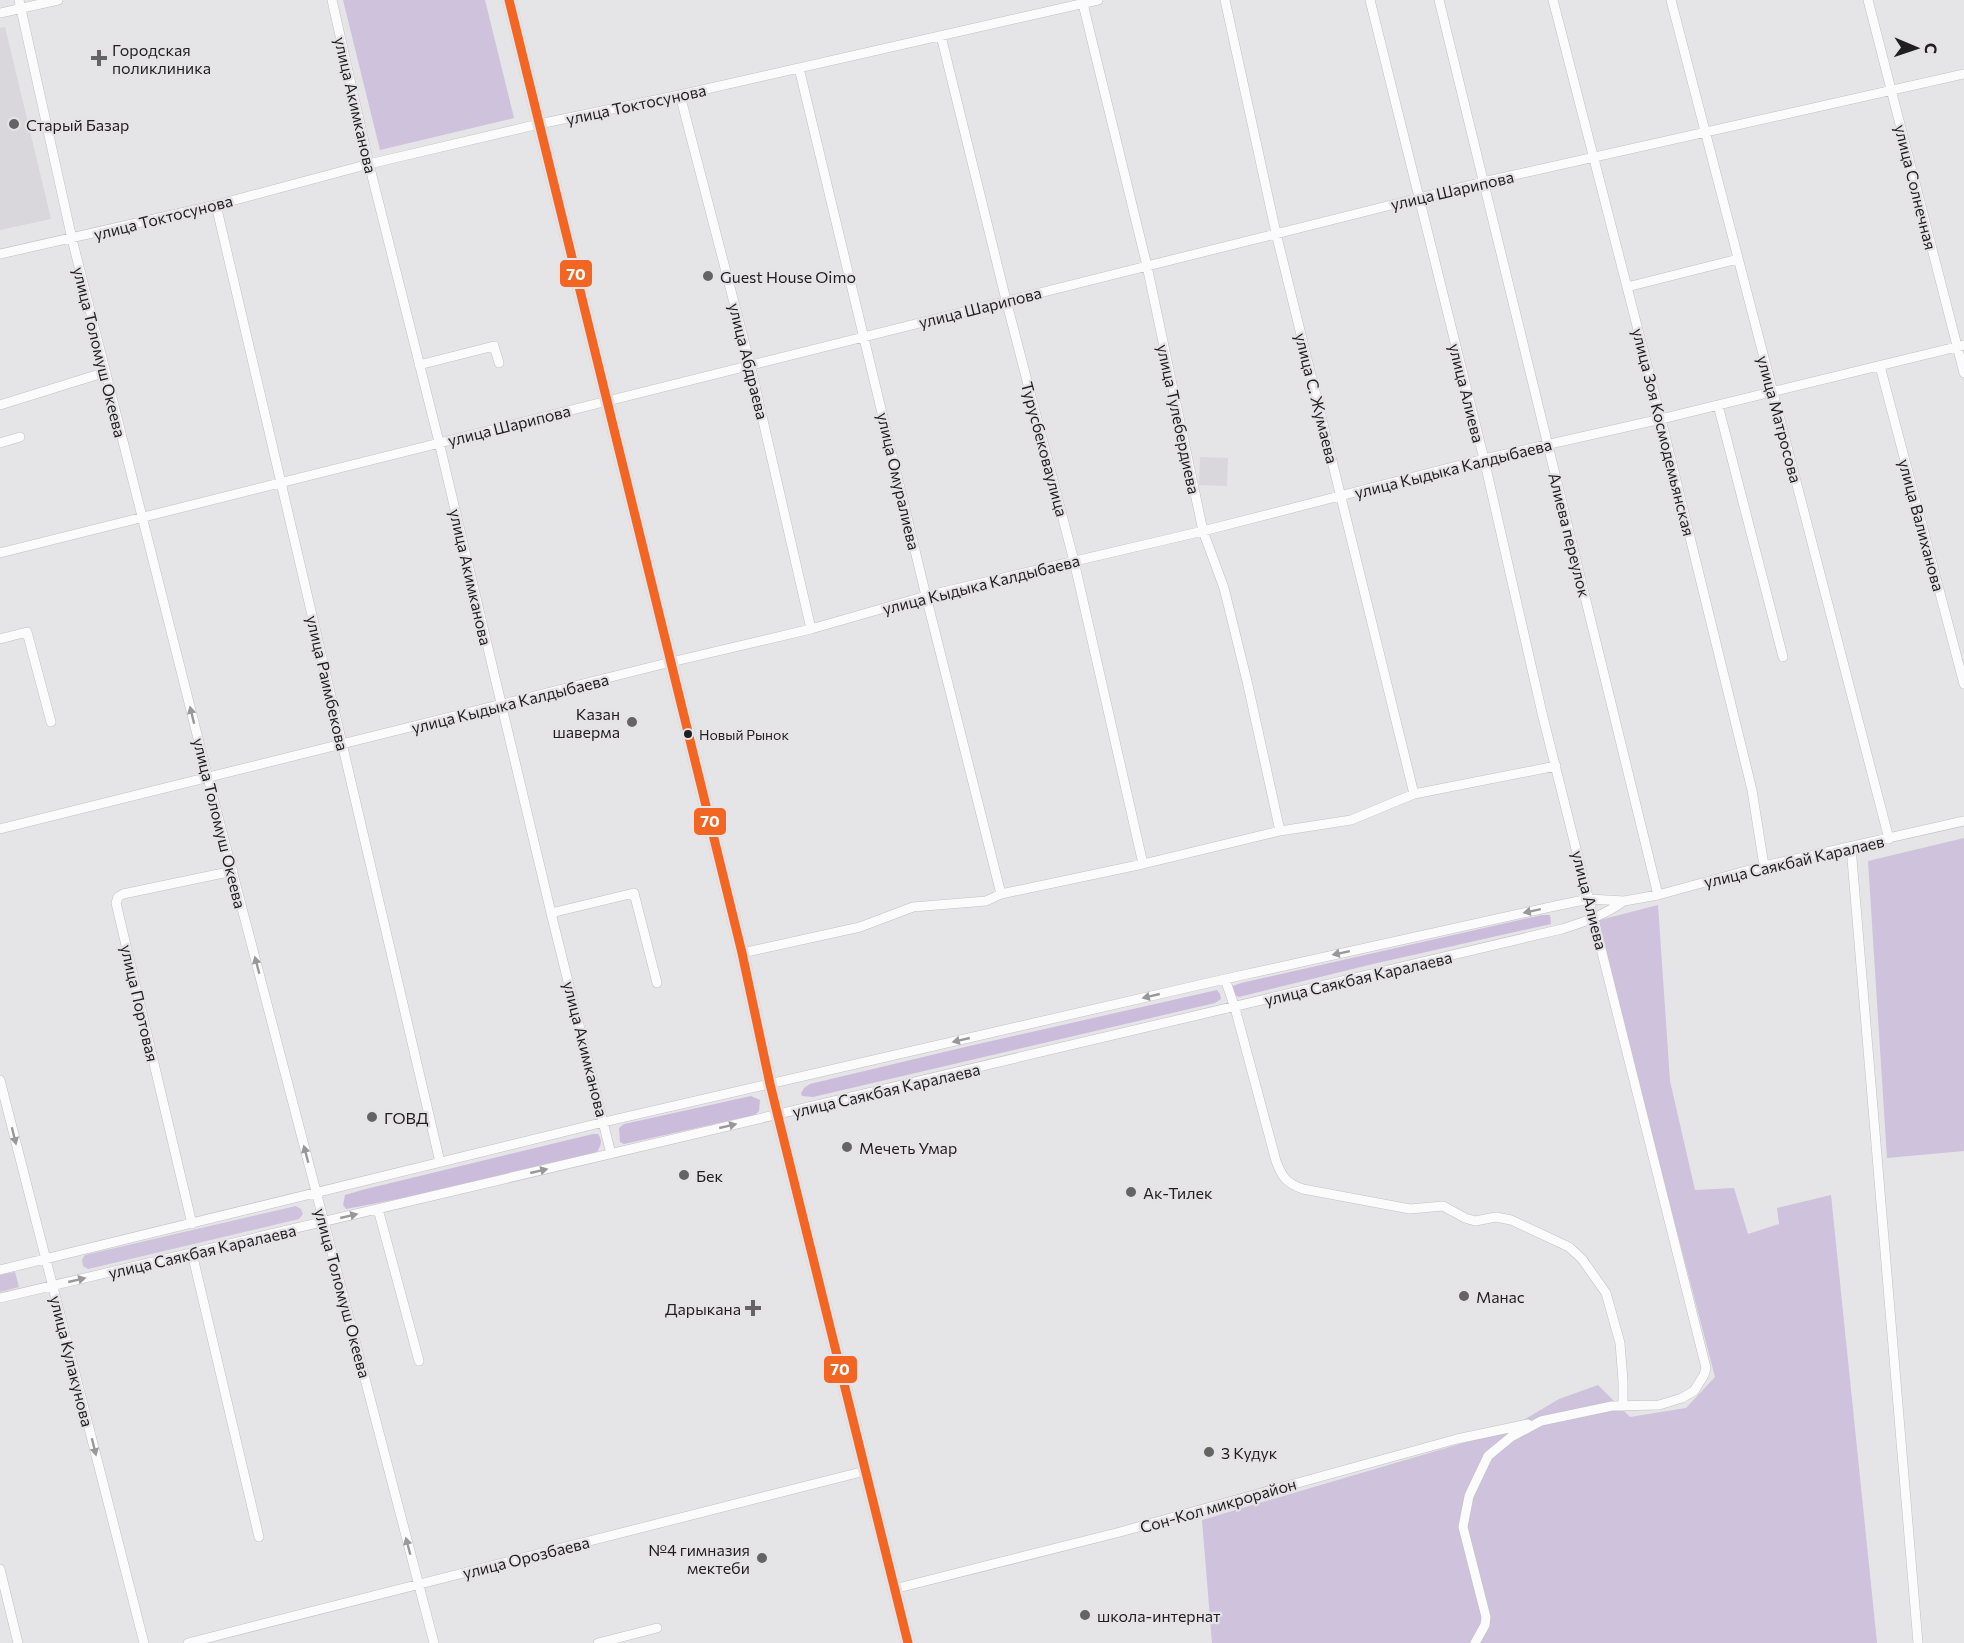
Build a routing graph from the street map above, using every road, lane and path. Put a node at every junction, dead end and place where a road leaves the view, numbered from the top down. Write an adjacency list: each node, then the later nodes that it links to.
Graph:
1 (58, 0): 11 (street)
2 (332, 0): 22 (street, улица Акимканова)
3 (509, 0): 19 (main road)
4 (1098, 0): 12 (street, улица Токтосунова)
5 (1226, 0): 26 (street, улица С. Жумаева)
6 (1370, 0): 24 (street, улица Алиева)
7 (1439, 0): 23 (street, Алиева переулок)
8 (1553, 0): 21 (street, улица Зоя Космодемьянская)
9 (1671, 0): 20 (street, улица Матросова)
10 (1868, 0): 17 (street, улица Солнечная)
11 (20, 4): 13 (street); 27 (street, улица Толомуш Океева)
12 (1083, 4): 14 (street, улица Токтосунова); 30 (street, улица Тулебердиева)
13 (0, 14)
14 (941, 36): 15 (street, улица Токтосунова); 32 (street, Турусбековаулица)
15 (799, 68): 18 (street, улица Токтосунова); 33 (street, улица Омуралиева)
16 (1964, 74): 17 (street, улица Шарипова)
17 (1891, 91): 20 (street, улица Шарипова); 34 (street, улица Солнечная)
18 (680, 95): 19 (street, улица Токтосунова); 36 (street, улица Абдраева)
19 (539, 124): 22 (street, улица Токтосунова); 42 (main road)
20 (1705, 133): 21 (street, улица Шарипова); 29 (street, улица Матросова)
21 (1594, 158): 23 (street, улица Шарипова); 31 (street, улица Зоя Космодемьянская)
22 (369, 164): 25 (street, улица Токтосунова); 37 (street, улица Акимканова)
23 (1483, 182): 24 (street, улица Шарипова); 49 (street, Алиева переулок)
24 (1418, 198): 26 (street, улица Шарипова); 50 (street, улица Алиева)
25 (216, 205): 27 (street, улица Токтосунова); 51 (street, улица Раимбекова)
26 (1276, 233): 30 (street, улица Шарипова); 52 (street, улица С. Жумаева)
27 (72, 239): 28 (street, улица Токтосунова); 39 (street, улица Толомуш Океева)
28 (0, 254)
29 (1738, 259): 31 (street); 41 (street, улица Матросова)
30 (1146, 266): 32 (street, улица Шарипова); 54 (street, улица Тулебердиева)
31 (1627, 287): 45 (street, улица Зоя Космодемьянская)
32 (1006, 300): 33 (street, улица Шарипова); 56 (street, Турусбековаулица)
33 (864, 337): 36 (street, улица Шарипова); 57 (street, улица Омуралиева)
34 (1961, 346): 38 (street, улица Кыдыка Калдыбаева); 40 (street, улица Солнечная)
35 (499, 363): 37 (street)
36 (750, 364): 42 (street, улица Шарипова); 58 (street, улица Абдраева)
37 (419, 365): 47 (street, улица Акимканова)
38 (1880, 366): 41 (street, улица Кыдыка Калдыбаева); 62 (street, улица Валиханова)
39 (106, 372): 43 (street); 53 (street, улица Толомуш Океева)
40 (1964, 373)
41 (1773, 392): 44 (street, улица Кыдыка Калдыбаева); 72 (street, улица Матросова)
42 (607, 400): 47 (street, улица Шарипова); 61 (main road)
43 (0, 405)
44 (1718, 405): 45 (street, улица Кыдыка Калдыбаева); 60 (street)
45 (1661, 419): 49 (street, улица Кыдыка Калдыбаева); 75 (street, улица Зоя Космодемьянская)
46 (20, 438): 48 (street)
47 (439, 442): 51 (street, улица Шарипова); 63 (street, улица Акимканова)
48 (0, 443)
49 (1548, 444): 50 (street, улица Кыдыка Калдыбаева); 78 (street, Алиева переулок)
50 (1484, 459): 52 (street, улица Кыдыка Калдыбаева); 66 (street, улица Алиева)
51 (281, 482): 53 (street, улица Шарипова); 65 (street, улица Раимбекова)
52 (1341, 495): 54 (street, улица Кыдыка Калдыбаева); 68 (street, улица С. Жумаева)
53 (142, 517): 55 (street, улица Шарипова); 67 (street, улица Толомуш Океева, one-way to 53)
54 (1203, 531): 56 (street, улица Кыдыка Калдыбаева); 71 (street, улица Тулебердиева)
55 (0, 553)
56 (1074, 561): 57 (street, улица Кыдыка Калдыбаева); 74 (street, Турусбековаулица)
57 (926, 596): 58 (street, улица Кыдыка Калдыбаева); 77 (street, улица Омуралиева)
58 (812, 629): 61 (street, улица Кыдыка Калдыбаева)
59 (0, 639): 64 (street)
60 (1783, 657)
61 (671, 662): 63 (street, улица Кыдыка Калдыбаева); 83 (main road)
62 (1964, 684)
63 (501, 705): 65 (street, улица Кыдыка Калдыбаева); 81 (street, улица Акимканова)
64 (51, 722)
65 (343, 745): 67 (street, улица Кыдыка Калдыбаева); 93 (street, улица Раимбекова)
66 (1556, 766): 68 (street); 79 (street, улица Алиева)
67 (208, 778): 70 (street, улица Кыдыка Калдыбаева); 76 (street, улица Толомуш Океева)
68 (1414, 794): 71 (street)
69 (1964, 821): 72 (street, улица Саякбай Каралаев)
70 (0, 829)
71 (1280, 831): 74 (street)
72 (1890, 839): 73 (street, улица Саякбай Каралаев)
73 (1851, 847): 75 (street, улица Саякбай Каралаев); 119 (street)
74 (1143, 864): 77 (street)
75 (1764, 866): 78 (street, улица Саякбай Каралаев)
76 (232, 871): 94 (street, улица Толомуш Океева, one-way to 76); 97 (street, улица Портовая)
77 (1001, 894): 83 (street)
78 (1658, 895): 80 (street, улица Саякбай Каралаев)
79 (1589, 899): 80 (street, улица Саякбай Каралаев); 82 (street, улица Алиева); 84 (street, улица Саякбая Каралаева, one-way to 84)
80 (1624, 901): 82 (street, улица Саякбай Каралаев)
81 (551, 913): 85 (street); 91 (street, улица Акимканова)
82 (1595, 918): 86 (street, улица Саякбая Каралаева); 104 (street, улица Алиева)
83 (742, 953): 88 (main road)
84 (1225, 979): 86 (street); 88 (street, улица Саякбая Каралаева, one-way to 88)
85 (657, 983)
86 (1235, 1008): 90 (street, улица Саякбая Каралаева); 104 (street)
87 (0, 1080): 89 (street, улица Кулакунова)
88 (771, 1084): 90 (main road); 91 (street, улица Саякбая Каралаева)
89 (2, 1100): 99 (street, улица Кулакунова, one-way to 99)
90 (778, 1115): 92 (street, улица Саякбая Каралаева, one-way to 90); 106 (main road)
91 (604, 1122): 92 (street, улица Акимканова); 93 (street, улица Саякбая Каралаева)
92 (611, 1154): 95 (street, улица Саякбая Каралаева, one-way to 92)
93 (440, 1162): 94 (street, улица Саякбая Каралаева)
94 (316, 1193): 96 (street, улица Толомуш Океева); 97 (street, улица Саякбая Каралаева)
95 (378, 1209): 96 (street, улица Саякбая Каралаева, one-way to 95); 103 (street)
96 (324, 1222): 98 (street, улица Саякбая Каралаева); 109 (street, улица Толомуш Океева, one-way to 96)
97 (192, 1224): 99 (street, улица Саякбая Каралаева)
98 (192, 1253): 101 (street, улица Саякбая Каралаева, one-way to 98); 107 (street)
99 (46, 1259): 100 (street, улица Саякбая Каралаева); 101 (street, улица Кулакунова)
100 (0, 1270)
101 (53, 1286): 102 (street, улица Саякбая Каралаева); 113 (street, улица Кулакунова, one-way to 113)
102 (0, 1298)
103 (419, 1360)
104 (1623, 1406): 105 (street, улица Алиева)
105 (1541, 1421): 110 (street, Сон-Кол микрорайон); 118 (street, улица Алиева)
106 (865, 1471): 109 (street, улица Орозбаева); 110 (main road)
107 (259, 1537)
108 (0, 1569): 112 (street)
109 (418, 1584): 114 (street, улица Орозбаева); 115 (street, улица Толомуш Океева)
110 (894, 1589): 117 (main road)
111 (657, 1628): 116 (street)
112 (18, 1643)
113 (144, 1643)
114 (188, 1643)
115 (434, 1643)
116 (598, 1643)
117 (908, 1643)
118 (1475, 1643)
119 (1918, 1643)

